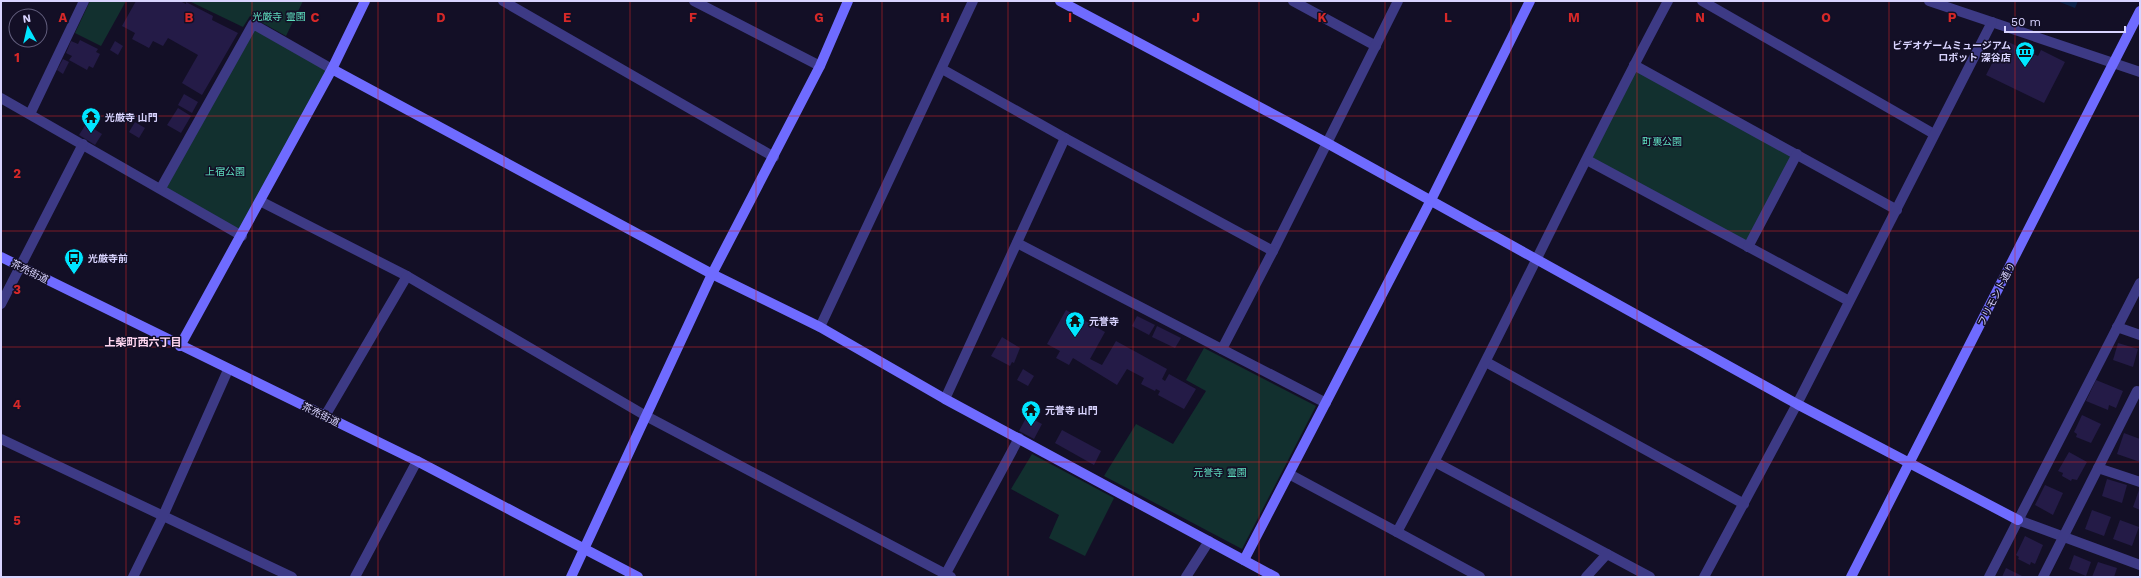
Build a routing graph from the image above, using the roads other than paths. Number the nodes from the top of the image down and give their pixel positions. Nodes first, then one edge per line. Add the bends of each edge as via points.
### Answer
1 (84, 1) edge
2 (366, 1) edge
3 (503, 1) edge
4 (694, 1) edge
5 (848, 1) edge
6 (973, 1) edge
7 (1060, 1) edge
8 (1293, 1) edge
9 (1398, 1) edge
10 (1530, 1) edge
11 (1668, 1) edge
12 (1702, 1) edge
13 (1929, 1) edge
14 (2140, 11) edge
15 (1992, 22) junction
16 (1376, 46) junction
17 (2113, 63) junction
18 (1634, 65) junction
19 (820, 66) junction
20 (332, 69) junction
21 (942, 69) junction
22 (2140, 72) edge
23 (1, 98) edge
24 (30, 114) junction
25 (1934, 134) junction
26 (1065, 138) junction
27 (1327, 143) junction
28 (82, 144) junction
29 (1797, 154) junction
30 (774, 157) junction
31 (1587, 160) junction
32 (161, 188) junction
33 (1431, 200) junction
34 (260, 201) junction
35 (1896, 210) junction
36 (242, 236) junction
37 (1017, 243) junction
38 (1748, 247) junction
39 (1273, 251) junction
40 (1, 257) edge
41 (1537, 260) junction
42 (20, 265) junction
43 (712, 274) junction
44 (407, 276) junction
45 (2140, 283) edge
46 (1849, 301) junction
47 (1, 304) edge
48 (820, 327) junction
49 (2117, 327) junction
50 (2140, 335) edge
51 (180, 346) junction
52 (1222, 349) junction
53 (1486, 362) junction
54 (228, 370) junction
55 (2140, 392) edge
56 (945, 399) junction
57 (1326, 403) junction
58 (1797, 404) junction
59 (325, 416) junction
60 (646, 416) junction
61 (1019, 438) junction
62 (1, 439) edge
63 (417, 461) junction
64 (1435, 462) junction
65 (1910, 463) junction
66 (2098, 468) junction
67 (1289, 474) junction
68 (2140, 482) edge
69 (1744, 504) junction
70 (164, 516) junction
71 (2018, 520) junction
72 (1396, 532) junction
73 (2063, 537) junction
74 (1209, 541) junction
75 (584, 549) junction
76 (1607, 554) junction
77 (1244, 560) junction
78 (2140, 565) edge
79 (947, 576) edge
80 (133, 577) edge
81 (292, 577) edge
82 (355, 577) edge
83 (571, 577) edge
84 (638, 577) edge
85 (1186, 577) edge
86 (1275, 577) edge
87 (1480, 577) edge
88 (1586, 577) edge
89 (1650, 577) edge
90 (1704, 577) edge
91 (1852, 577) edge
92 (1989, 577) edge
93 (2043, 577) edge

1 - 24 street
2 - 20 street
3 - 30 street
4 - 19 street
5 - 19 street
6 - 21 street
7 - 27 street
8 - 16 street
9 - 16 street
10 - 33 street
11 - 18 street
12 - 25 street
13 - 15 street
14 - 17 street, フリモント通り
15 - 17 street
15 - 25 street
16 - 27 street
17 - 22 street
17 - 65 street, フリモント通り
18 - 29 street
18 - 31 street
19 - 30 street
20 - 32 street via 253,24
20 - 34 street
20 - 43 street
21 - 26 street
21 - 48 street
23 - 24 street
24 - 28 street
25 - 35 street
26 - 37 street
26 - 39 street
27 - 33 street
27 - 39 street
28 - 32 street
28 - 42 street
29 - 35 street
29 - 38 street
30 - 43 street
31 - 38 street
31 - 41 street
32 - 36 street
33 - 41 street
33 - 57 street
34 - 36 street
34 - 44 street
35 - 46 street
36 - 51 street
37 - 52 street
37 - 56 street
38 - 46 street
39 - 52 street
40 - 42 street, 茶売街道
41 - 53 street
41 - 58 street
42 - 47 street
42 - 51 street, 茶売街道
43 - 48 street
43 - 60 street
44 - 59 street
44 - 60 street
45 - 49 street
46 - 58 street
48 - 56 street
49 - 50 street
49 - 71 street
51 - 54 street, 茶売街道
52 - 57 street
53 - 64 street
53 - 69 street
54 - 59 street, 茶売街道
54 - 70 street
55 - 66 street via 2137,391
56 - 61 street
57 - 67 street
58 - 65 street
58 - 69 street
59 - 63 street, 茶売街道
60 - 75 street
60 - 79 street
61 - 74 street
61 - 79 street
62 - 70 street
63 - 75 street, 茶売街道
63 - 82 street
64 - 72 street
64 - 76 street
65 - 71 street
65 - 91 street, フリモント通り
66 - 68 street
66 - 73 street
67 - 72 street
67 - 77 street
69 - 90 street
70 - 80 street
70 - 81 street
71 - 73 street
71 - 92 street
72 - 87 street
73 - 78 street
73 - 93 street
74 - 77 street
74 - 85 street
75 - 83 street
75 - 84 street, 茶売街道
76 - 88 street
76 - 89 street
77 - 86 street

